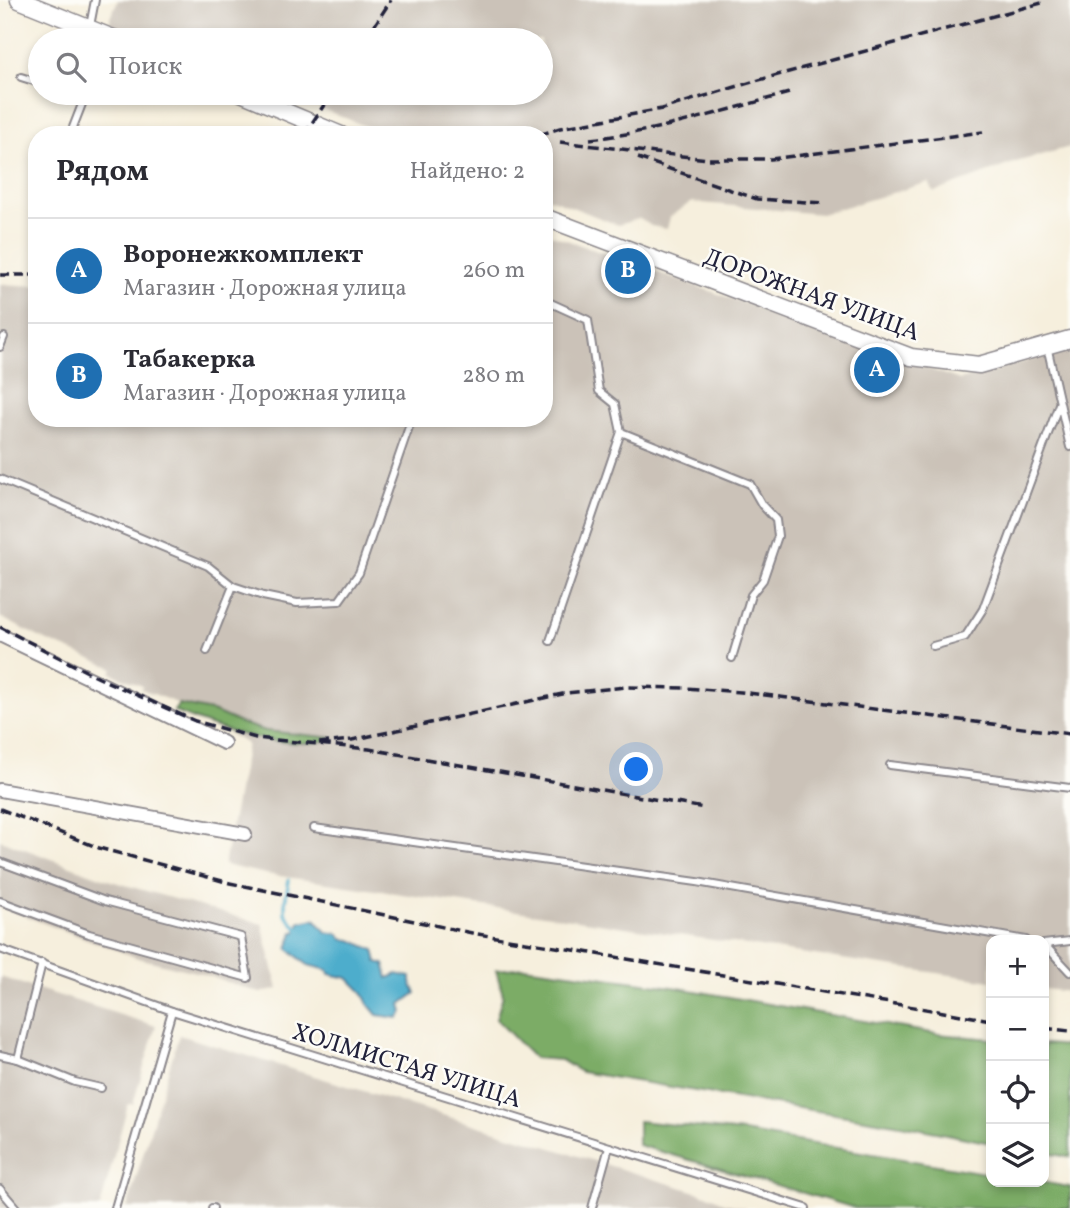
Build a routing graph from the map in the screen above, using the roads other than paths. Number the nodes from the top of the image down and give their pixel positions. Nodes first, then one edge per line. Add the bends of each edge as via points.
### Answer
1 (19, 0) edge
2 (94, 0) edge
3 (90, 28) joint
4 (21, 77) dead end
5 (28, 79) edge
6 (81, 105) edge
7 (270, 105) edge
8 (73, 126) edge
9 (320, 126) edge
10 (553, 220) edge
11 (553, 304) edge
12 (4, 337) dead end
13 (1070, 339) edge
14 (1047, 345) junction
15 (0, 347) edge
16 (1059, 404) junction
17 (409, 427) edge
18 (621, 432) junction
19 (1070, 447) edge
20 (0, 480) edge
21 (233, 586) junction
22 (0, 635) edge
23 (550, 641) dead end
24 (933, 646) dead end
25 (207, 651) dead end
26 (732, 658) dead end
27 (224, 743) dead end
28 (890, 765) dead end
29 (1070, 788) edge
30 (0, 790) edge
31 (314, 828) dead end
32 (245, 834) dead end
33 (0, 862) edge
34 (0, 901) edge
35 (998, 935) edge
36 (1070, 941) edge
37 (1049, 943) edge
38 (0, 949) edge
39 (1049, 949) edge
40 (42, 963) junction
41 (1070, 972) edge
42 (172, 1012) junction
43 (0, 1055) edge
44 (18, 1059) junction
45 (101, 1088) dead end
46 (609, 1147) junction
47 (0, 1189) edge
48 (16, 1208) edge
49 (115, 1208) edge
50 (592, 1208) edge
51 (806, 1208) edge

1 - 3 street
2 - 3 lane
4 - 5 lane
6 - 8 lane
7 - 9 street
10 - 14 street, ДОРОЖНАЯ УЛИЦА via 911,357 979,365
11 - 18 lane via 588,320 599,391 615,404
12 - 15 lane
13 - 14 street, ДОРОЖНАЯ УЛИЦА
14 - 16 lane
16 - 19 lane
16 - 24 lane via 983,609 965,637
17 - 21 lane via 359,573 339,601 297,603
18 - 23 lane
18 - 26 lane via 750,484 776,520 778,536 763,580 751,595
20 - 21 lane via 208,566
21 - 25 lane
22 - 27 street
28 - 29 lane
30 - 32 street
31 - 35 lane via 697,882
33 - 34 lane via 105,901 241,937 248,978 89,934
36 - 37 lane
38 - 40 lane, ХОЛМИСТАЯ УЛИЦА
39 - 41 lane
40 - 42 lane, ХОЛМИСТАЯ УЛИЦА
40 - 44 lane
42 - 46 lane, ХОЛМИСТАЯ УЛИЦА
42 - 49 lane
43 - 44 lane
44 - 45 lane
46 - 50 lane
46 - 51 lane, ХОЛМИСТАЯ УЛИЦА
47 - 48 lane

